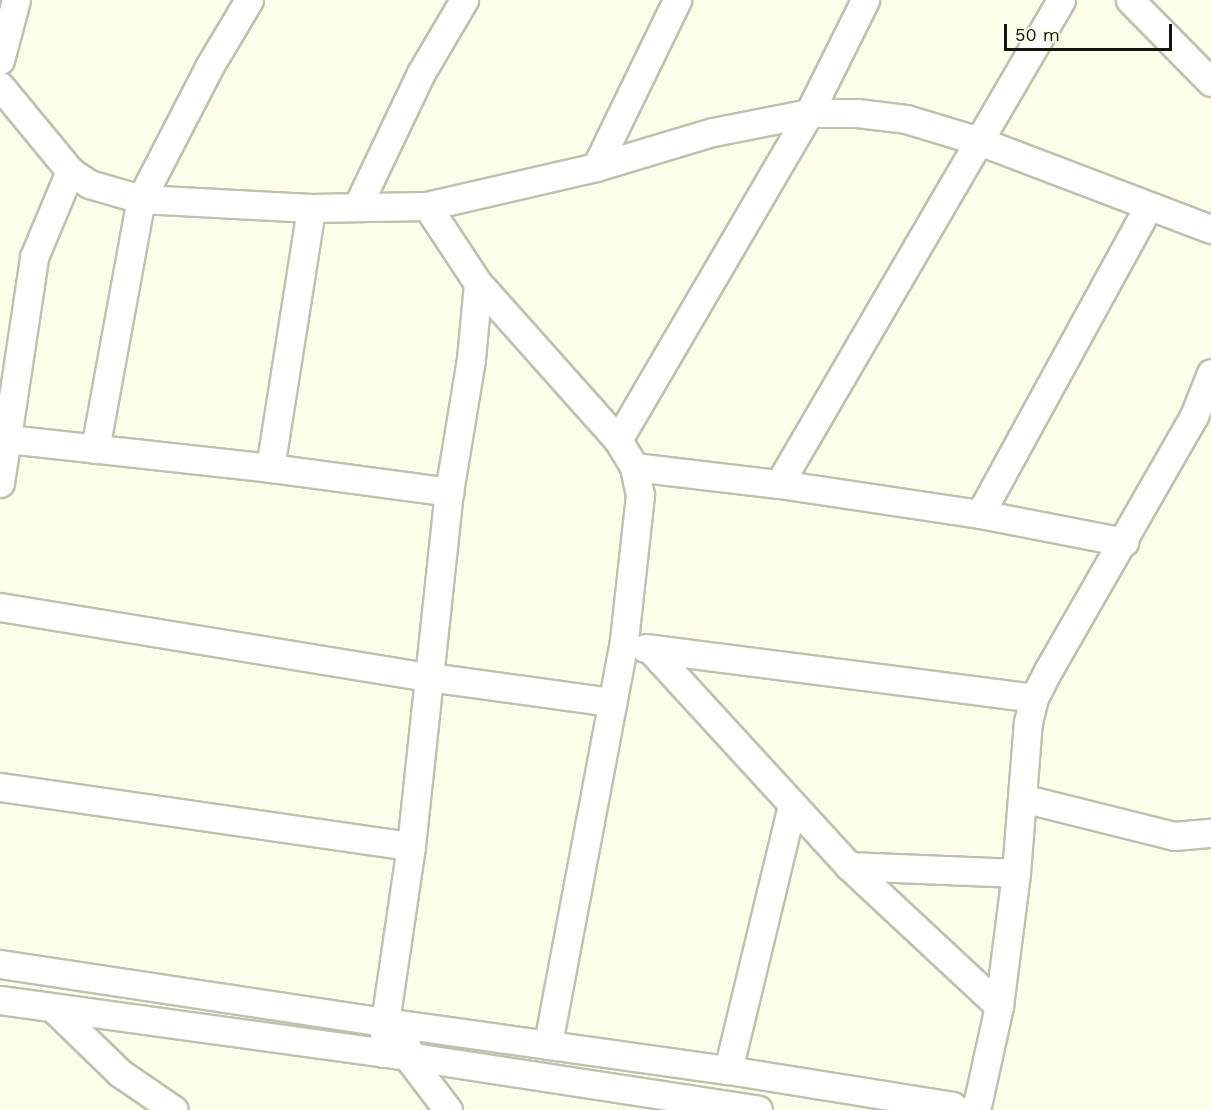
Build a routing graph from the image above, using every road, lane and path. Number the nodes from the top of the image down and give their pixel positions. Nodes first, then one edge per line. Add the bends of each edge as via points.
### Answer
1 (16, 0) edge
2 (249, 0) edge
3 (464, 0) edge
4 (677, 0) edge
5 (865, 0) edge
6 (1060, 0) edge
7 (1130, 0) edge
8 (0, 60) edge
9 (1207, 69) edge
10 (0, 87) edge
11 (808, 113) junction
12 (979, 141) junction
13 (596, 167) junction
14 (70, 171) junction
15 (141, 198) junction
16 (358, 206) junction
17 (427, 206) junction
18 (1148, 207) junction
19 (311, 208) junction
20 (1211, 229) edge
21 (478, 284) junction
22 (1211, 373) edge
23 (8, 439) junction
24 (618, 440) junction
25 (95, 448) junction
26 (634, 467) junction
27 (270, 468) junction
28 (0, 483) edge
29 (779, 484) junction
30 (449, 492) junction
31 (980, 514) junction
32 (1124, 542) junction
33 (0, 607) edge
34 (624, 641) junction
35 (651, 650) junction
36 (429, 678) junction
37 (1034, 698) junction
38 (612, 702) junction
39 (0, 787) edge
40 (1022, 798) junction
41 (792, 805) junction
42 (1211, 833) edge
43 (411, 846) junction
44 (849, 866) junction
45 (1016, 873) junction
46 (0, 964) edge
47 (0, 1000) edge
48 (999, 1006) junction
49 (54, 1009) junction
50 (396, 1024) junction
51 (548, 1045) junction
52 (395, 1054) junction
53 (728, 1070) junction
54 (705, 1106) edge
55 (174, 1110) edge
56 (448, 1110) edge
57 (758, 1110) edge
58 (958, 1110) edge
59 (976, 1110) edge

1 - 8 street
2 - 15 street via 209,67
3 - 16 street via 421,73
4 - 13 street
5 - 11 street
6 - 12 street
7 - 9 street
10 - 14 street
11 - 12 street via 906,119
11 - 13 street via 712,132
11 - 24 street
12 - 18 street
12 - 29 street
13 - 17 street
14 - 15 street via 89,184
14 - 23 street via 34,257
15 - 19 street
15 - 25 street
16 - 17 street
16 - 19 street
17 - 21 street
18 - 20 street
18 - 31 street
19 - 27 street
21 - 24 street
21 - 30 street via 471,359
22 - 32 street via 1194,417
23 - 25 street
23 - 28 street
24 - 26 street
25 - 27 street
26 - 29 street
26 - 34 street via 640,495
27 - 30 street
29 - 31 street
30 - 36 street
31 - 32 street
32 - 37 street
33 - 36 street
34 - 35 street
34 - 38 street
35 - 37 street
35 - 41 street
36 - 38 street
36 - 43 street
37 - 40 street via 1028,722
38 - 51 street
39 - 43 street
40 - 42 street via 1174,836
40 - 45 street
41 - 44 street
41 - 53 street
43 - 50 street
44 - 45 street
44 - 48 street
45 - 48 street
46 - 50 street
47 - 49 street
48 - 59 street
49 - 52 street
49 - 55 street via 120,1072
50 - 51 street
50 - 52 street
51 - 53 street
52 - 54 street
52 - 56 street
53 - 58 street
54 - 57 street

